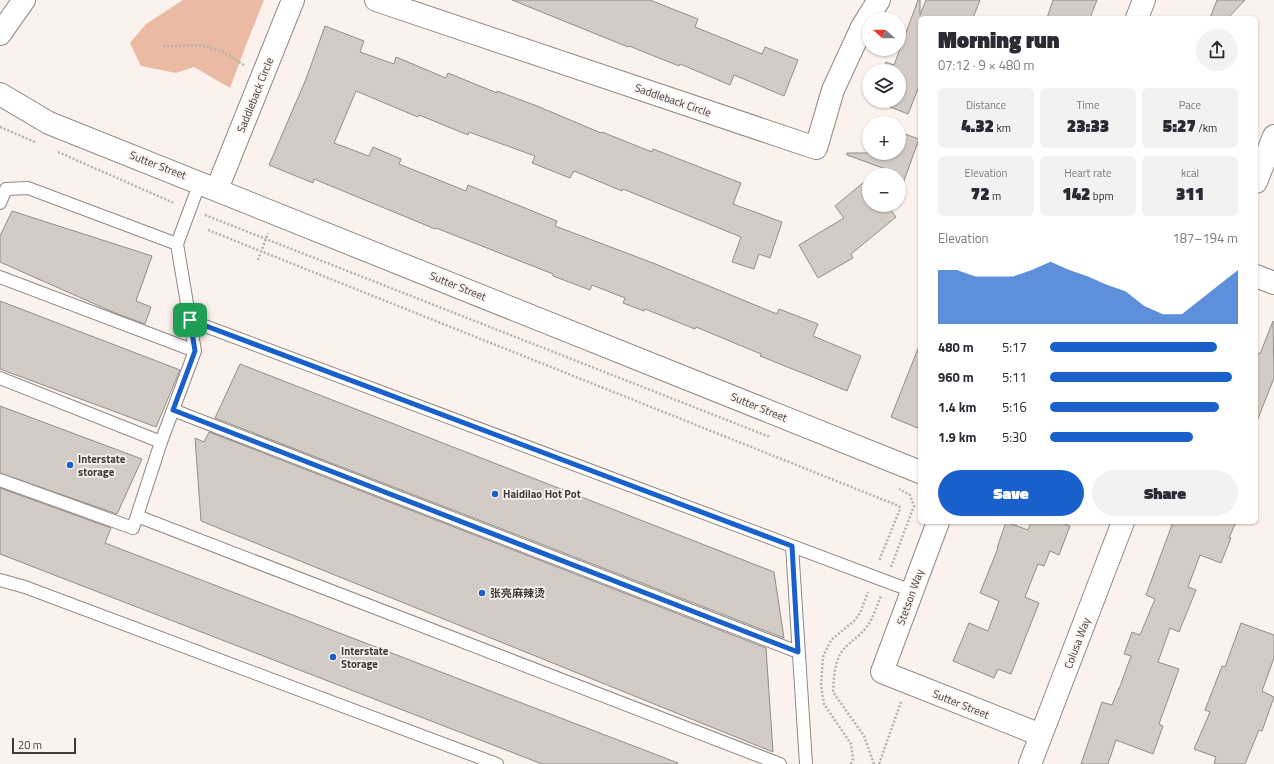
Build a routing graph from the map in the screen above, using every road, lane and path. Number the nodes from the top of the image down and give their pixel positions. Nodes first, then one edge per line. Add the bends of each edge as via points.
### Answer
1 (24, 0) edge
2 (293, 0) edge
3 (376, 0) edge
4 (879, 0) edge
5 (1144, 0) edge
6 (1138, 16) edge
7 (0, 34) edge
8 (163, 46) dead end
9 (244, 65) dead end
10 (0, 94) edge
11 (0, 127) edge
12 (1274, 136) edge
13 (37, 143) dead end
14 (51, 149) dead end
15 (1258, 177) edge
16 (209, 186) junction
17 (0, 203) edge
18 (190, 210) junction
19 (208, 230) dead end
20 (269, 231) dead end
21 (266, 239) junction
22 (177, 244) junction
23 (261, 251) junction
24 (258, 260) dead end
25 (0, 276) edge
26 (1258, 277) edge
27 (1274, 283) edge
28 (190, 320) junction
29 (195, 351) junction
30 (0, 378) edge
31 (173, 410) junction
32 (775, 439) dead end
33 (161, 442) junction
34 (918, 471) edge
35 (0, 480) edge
36 (893, 486) dead end
37 (137, 516) junction
38 (937, 524) edge
39 (1122, 524) edge
40 (792, 546) junction
41 (874, 576) junction
42 (0, 580) edge
43 (886, 581) junction
44 (912, 591) junction
45 (798, 652) junction
46 (882, 672) joint
47 (908, 682) junction
48 (1041, 735) junction
49 (497, 764) edge
50 (780, 764) edge
51 (806, 764) edge
52 (851, 764) edge
53 (874, 764) edge
54 (879, 764) edge
55 (1030, 764) edge

1 - 7 street
2 - 16 street, Saddleback Circle
3 - 4 street, Saddleback Circle via 816,148 833,90 862,27
5 - 6 street
8 - 9 path via 202,45 223,52
10 - 16 street, Sutter Street via 49,123
11 - 13 path
12 - 15 street
14 - 18 path
16 - 18 lane
16 - 34 street, Sutter Street
17 - 22 lane via 6,189 28,188
18 - 21 path
18 - 22 lane
19 - 23 path
20 - 21 path
21 - 23 path
21 - 32 path
22 - 28 lane
23 - 24 path
23 - 41 path via 899,506
25 - 29 lane
26 - 27 street
28 - 29 lane
28 - 40 lane
29 - 31 lane
30 - 33 lane
31 - 33 lane
31 - 45 lane
33 - 37 lane
35 - 37 lane via 132,528
36 - 43 path via 910,495 914,506
37 - 50 lane
38 - 44 street, Stetson Way
39 - 48 street, Colusa Way
40 - 41 lane
40 - 45 lane
41 - 43 lane
41 - 52 path via 860,612 854,621 831,640 823,657 820,686 824,704 851,744
42 - 49 lane via 25,587
43 - 44 lane
43 - 53 path via 865,630 841,653 835,667 833,692 864,736
44 - 46 street, Stetson Way
45 - 51 lane
46 - 47 street, Sutter Street
47 - 48 street, Sutter Street
47 - 54 path
48 - 55 street, Colusa Way

